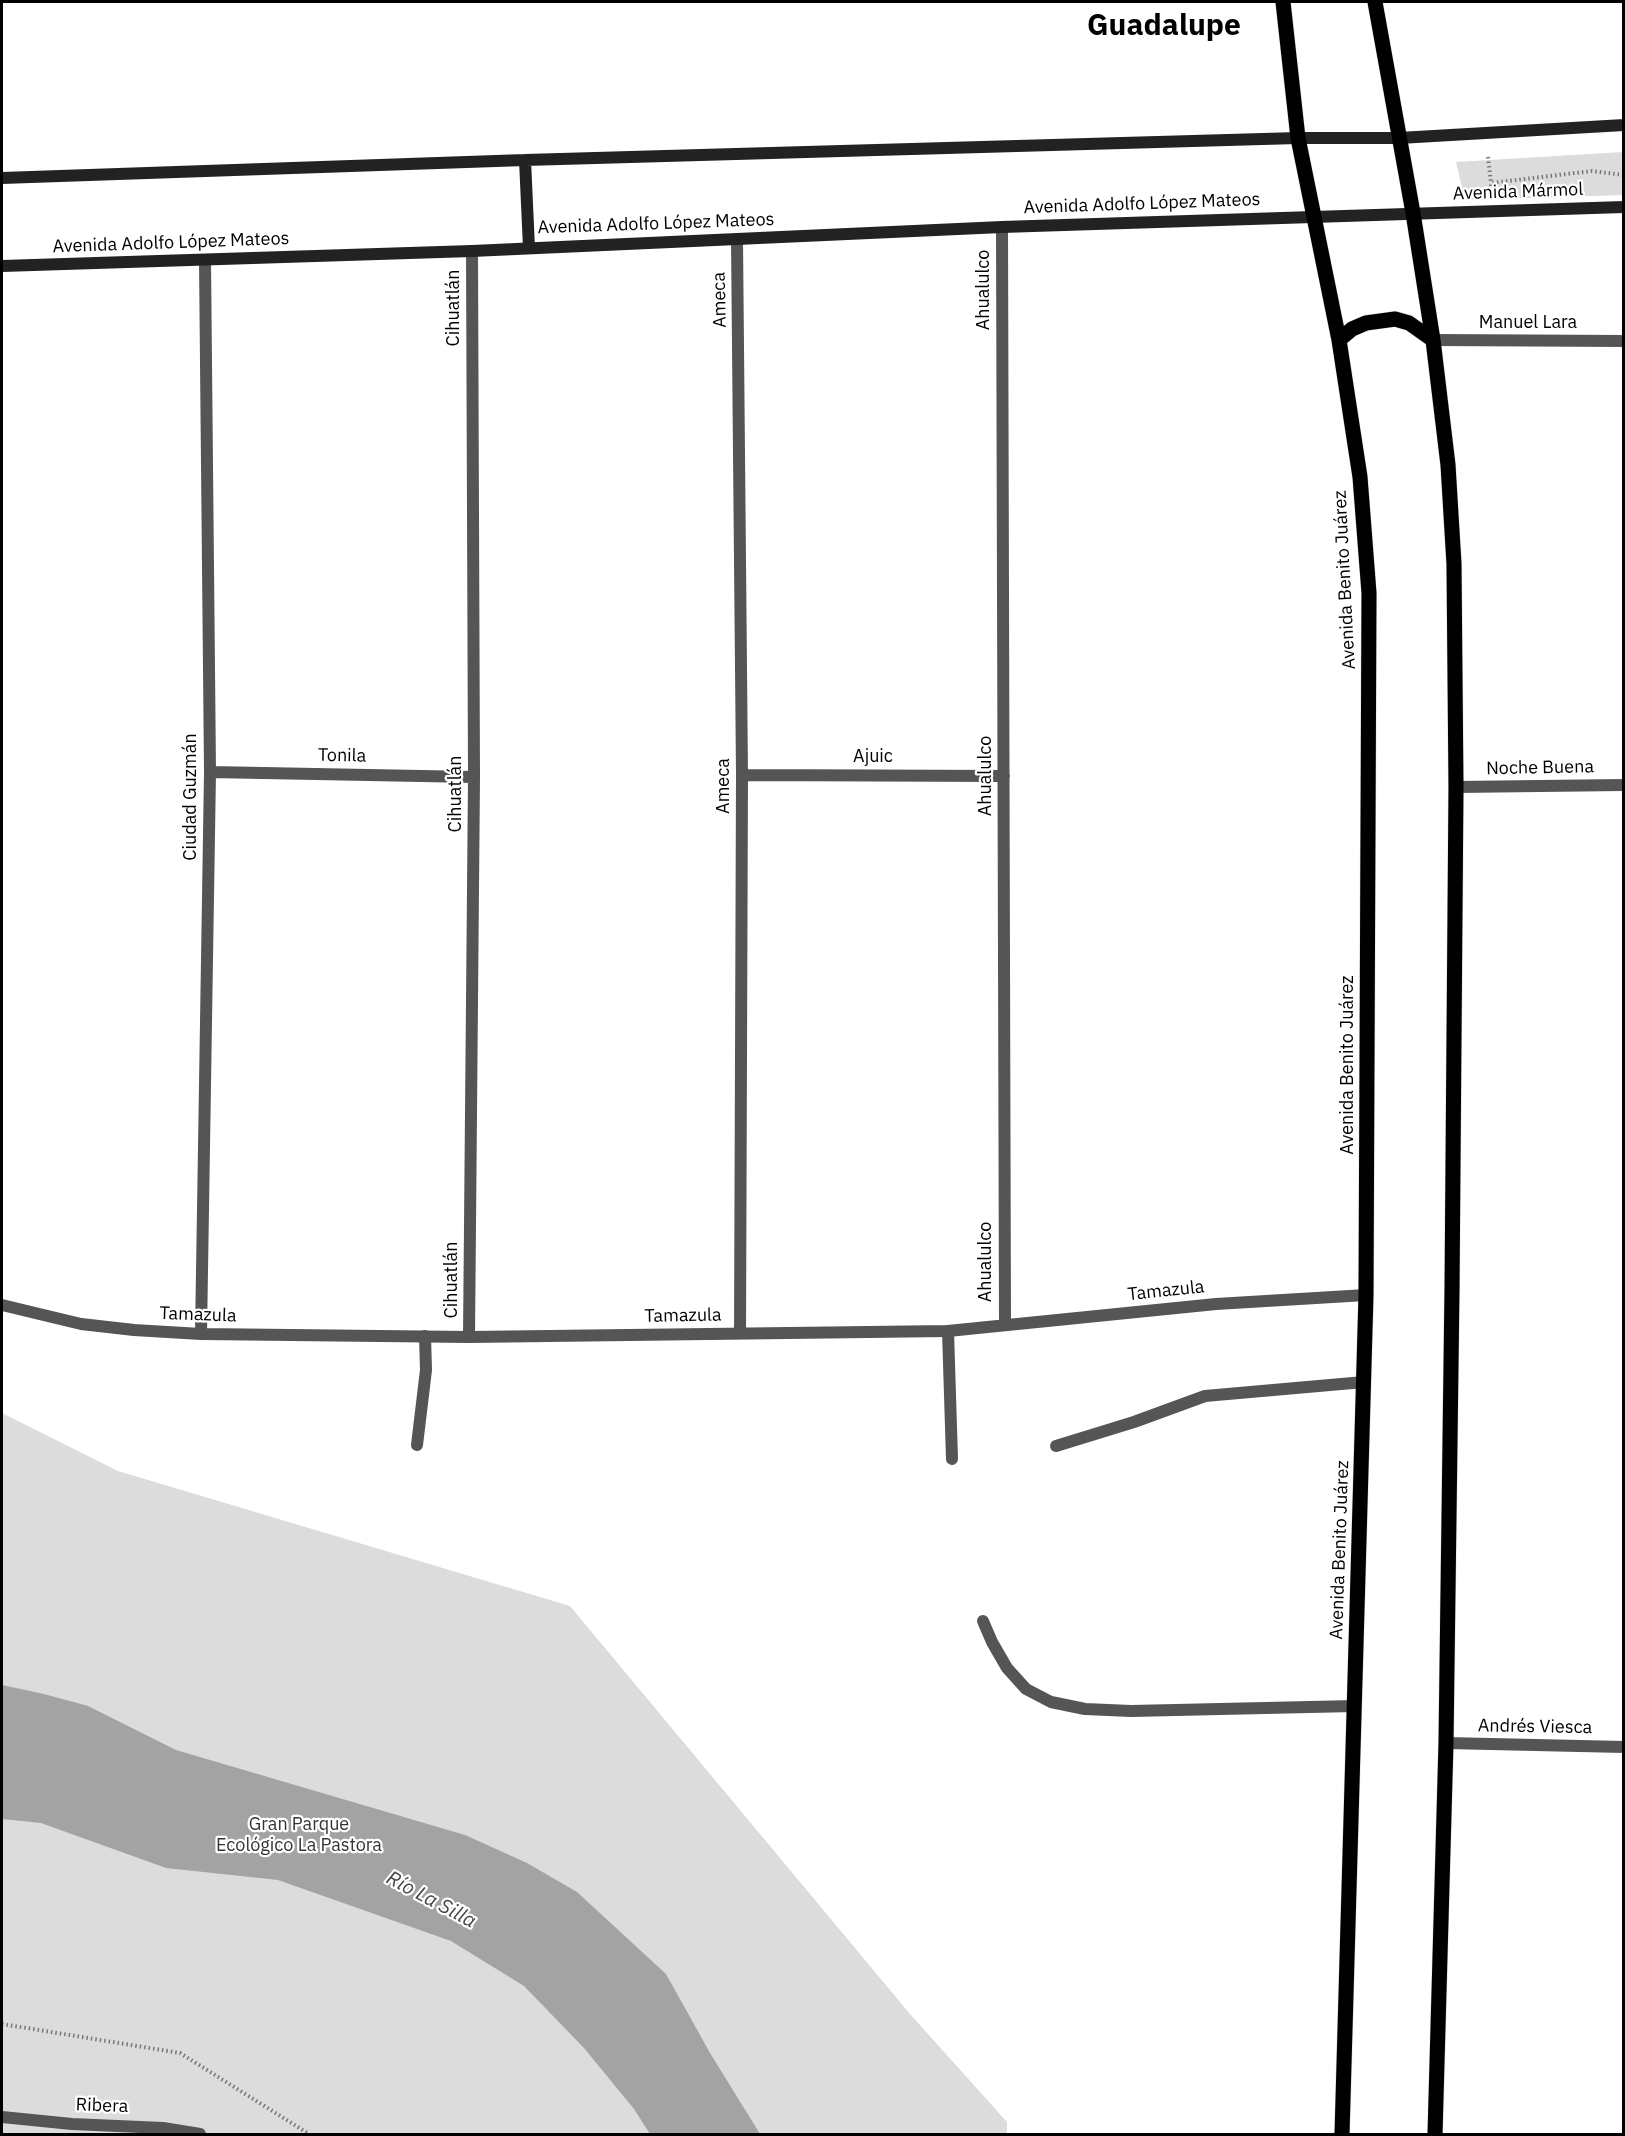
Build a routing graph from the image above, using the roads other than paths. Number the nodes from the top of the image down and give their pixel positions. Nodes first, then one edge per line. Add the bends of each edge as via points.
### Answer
1 (1283, 2) edge
2 (1375, 2) edge
3 (1623, 125) edge
4 (1298, 138) junction
5 (1399, 138) junction
6 (525, 160) junction
7 (2, 178) edge
8 (1623, 207) edge
9 (1413, 213) junction
10 (1312, 216) junction
11 (1002, 227) junction
12 (737, 239) junction
13 (529, 248) junction
14 (472, 251) junction
15 (205, 260) junction
16 (2, 267) edge
17 (1339, 339) junction
18 (1433, 340) junction
19 (1623, 341) edge
20 (210, 772) junction
21 (742, 775) junction
22 (1004, 776) junction
23 (474, 777) junction
24 (1623, 785) edge
25 (1456, 787) junction
26 (1366, 1295) junction
27 (2, 1305) edge
28 (1005, 1325) junction
29 (948, 1331) junction
30 (740, 1333) junction
31 (201, 1334) junction
32 (425, 1336) junction
33 (469, 1336) junction
34 (1364, 1382) junction
35 (417, 1445) dead end
36 (1056, 1446) dead end
37 (952, 1459) dead end
38 (983, 1621) dead end
39 (1355, 1706) junction
40 (1446, 1743) junction
41 (1623, 1747) edge
42 (2, 2117) edge
43 (72, 2129) edge
44 (200, 2134) edge
45 (1342, 2134) edge
46 (1435, 2134) edge

1 - 4 main road, Avenida Benito Juárez
2 - 5 main road
3 - 5 main road
4 - 5 main road
4 - 6 main road
4 - 10 main road, Avenida Benito Juárez
5 - 9 main road
6 - 7 main road
6 - 13 main road
8 - 9 main road, Avenida Mármol
9 - 10 main road, Avenida Mármol
9 - 18 main road
10 - 11 main road, Avenida Adolfo López Mateos
10 - 17 main road, Avenida Benito Juárez
11 - 12 main road, Avenida Adolfo López Mateos
11 - 22 street, Ahualulco
12 - 13 main road, Avenida Adolfo López Mateos
12 - 21 street, Ameca
13 - 14 main road, Avenida Adolfo López Mateos
14 - 15 main road, Avenida Adolfo López Mateos
14 - 23 street, Cihuatlán
15 - 16 main road, Avenida Adolfo López Mateos
15 - 20 street, Ciudad Guzmán
17 - 18 main road via 1366,323 1395,319 1409,323
17 - 26 main road, Avenida Benito Juárez via 1360,477 1369,593
18 - 19 street, Manuel Lara
18 - 25 main road via 1448,465 1454,564
20 - 23 street, Tonila
20 - 31 street, Ciudad Guzmán
21 - 22 street, Ajuic
21 - 30 street, Ameca
22 - 28 street, Ahualulco
23 - 33 street, Cihuatlán
24 - 25 street, Noche Buena
25 - 40 main road
26 - 28 street, Tamazula via 1216,1304
26 - 34 main road, Avenida Benito Juárez
27 - 31 street, Tamazula via 103,1328
28 - 29 street, Tamazula
29 - 30 street, Tamazula
29 - 37 street
30 - 33 street, Tamazula
31 - 32 street, Tamazula
32 - 33 street, Tamazula
32 - 35 street via 426,1370
34 - 36 street via 1205,1396
34 - 39 main road, Avenida Benito Juárez
38 - 39 street via 1006,1668 1026,1689 1051,1702 1085,1709 1131,1711
39 - 45 main road, Avenida Benito Juárez
40 - 41 street, Andrés Viesca
40 - 46 main road
42 - 43 street, Ribera
43 - 44 street, Ribera via 163,2128

